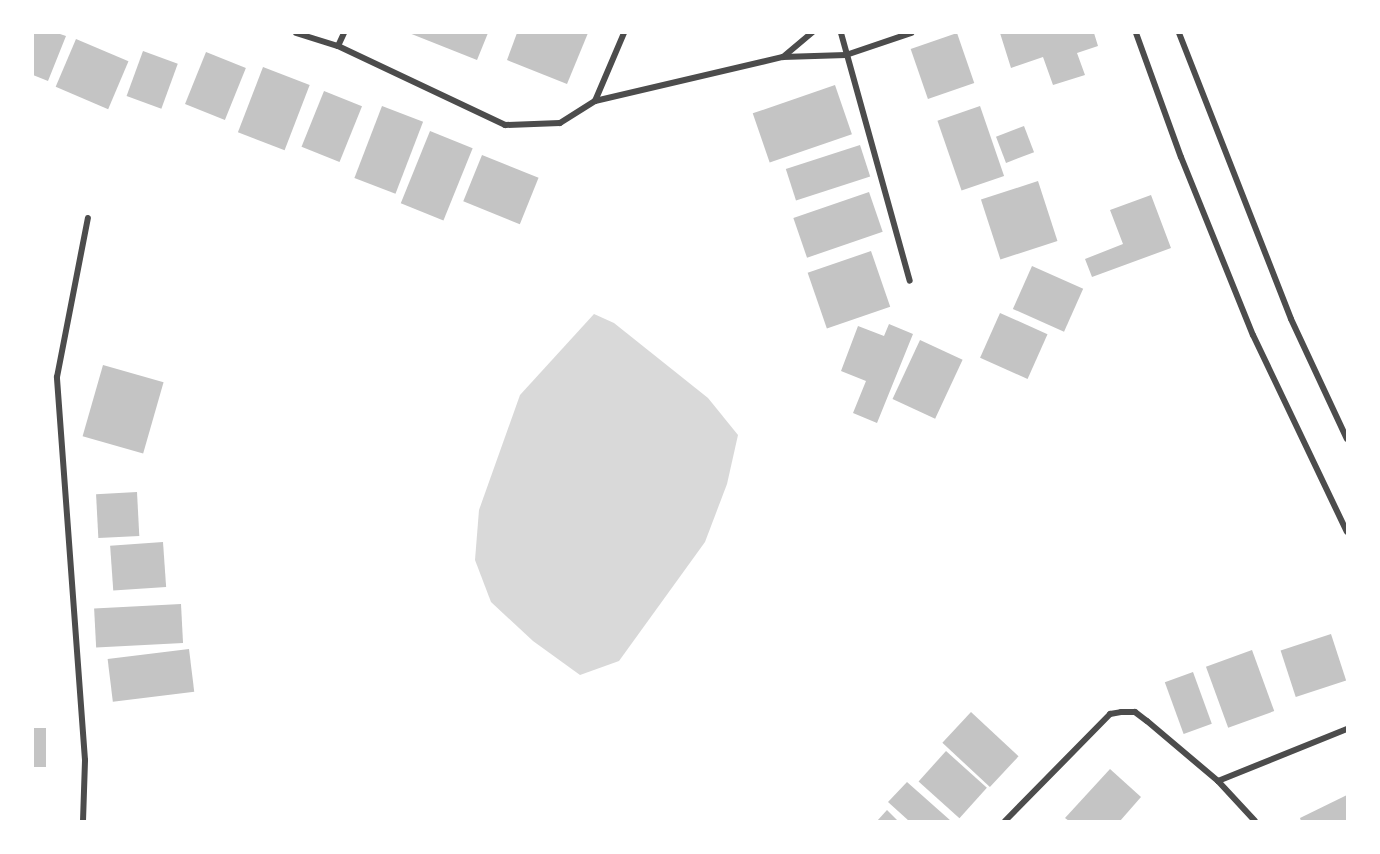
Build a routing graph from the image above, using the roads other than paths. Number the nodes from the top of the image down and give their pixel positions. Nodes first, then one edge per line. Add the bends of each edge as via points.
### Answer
1 (296, 33) edge
2 (344, 33) edge
3 (624, 33) edge
4 (812, 33) edge
5 (840, 33) edge
6 (911, 33) edge
7 (1136, 33) edge
8 (1179, 33) edge
9 (338, 46) junction
10 (846, 55) junction
11 (783, 57) junction
12 (595, 101) junction
13 (88, 218) dead end
14 (910, 281) dead end
15 (1347, 439) edge
16 (1347, 532) edge
17 (1347, 729) edge
18 (1218, 781) junction
19 (82, 821) edge
20 (1005, 821) edge
21 (1255, 821) edge

1 - 9 street
2 - 9 street
3 - 12 street
4 - 11 street
5 - 10 street
6 - 10 street
7 - 16 street via 1253,335
8 - 15 street via 1291,319
9 - 12 street via 505,125 560,123
10 - 11 street
10 - 14 street
11 - 12 street
13 - 19 street via 57,377 85,760
17 - 18 street
18 - 20 street via 1135,712 1110,714
18 - 21 street

